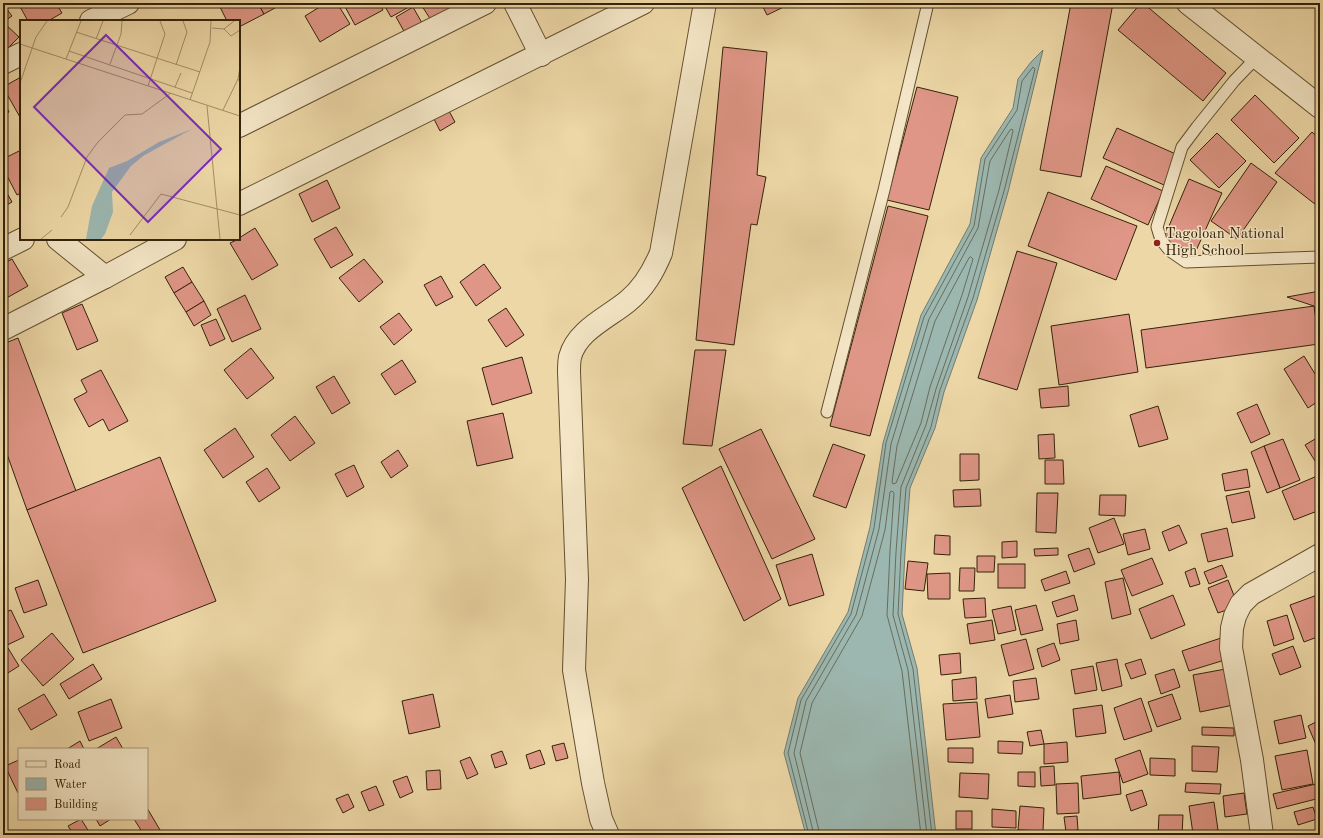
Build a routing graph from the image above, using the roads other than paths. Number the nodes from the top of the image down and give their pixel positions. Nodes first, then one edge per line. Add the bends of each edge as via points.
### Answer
1 (485, 3) edge
2 (515, 3) edge
3 (643, 3) edge
4 (705, 3) edge
5 (928, 3) edge
6 (1188, 3) edge
7 (127, 8) edge
8 (94, 20) edge
9 (20, 54) edge
10 (541, 55) junction
11 (1257, 57) junction
12 (3, 63) edge
13 (1320, 107) edge
14 (240, 126) edge
15 (240, 202) edge
16 (21, 240) edge
17 (59, 240) edge
18 (173, 240) edge
19 (3, 249) edge
20 (1320, 257) edge
21 (105, 277) junction
22 (3, 328) edge
23 (827, 412) dead end
24 (1320, 555) edge
25 (608, 835) edge
26 (1262, 835) edge

1 - 14 street
2 - 10 street
3 - 10 street
4 - 25 street via 661,253 654,271 642,286 628,300 592,326 578,341 570,356 577,579 574,670 593,783 601,819
5 - 23 lane via 884,190
6 - 11 street
7 - 8 street
9 - 12 street
10 - 15 street
11 - 13 street
11 - 20 lane via 1234,81 1182,147 1157,227 1161,240 1170,251 1186,262
16 - 19 street
17 - 21 street
18 - 21 street
21 - 22 street
24 - 26 street via 1251,594 1241,604 1232,628 1231,648 1252,760

